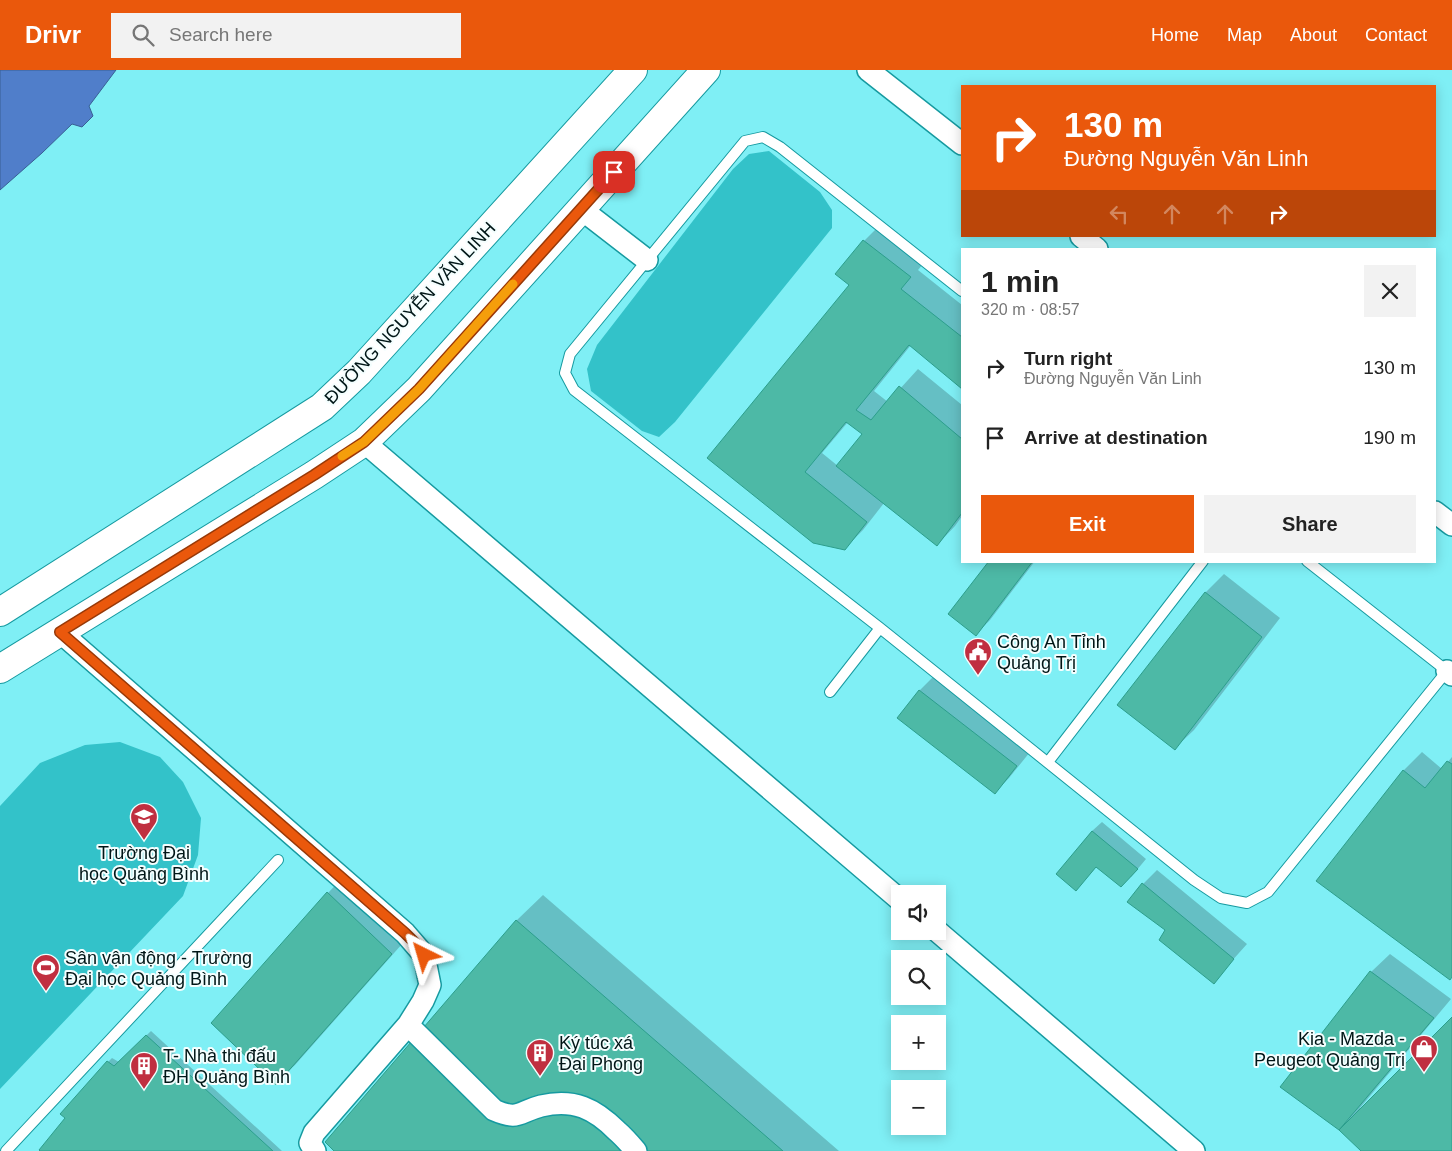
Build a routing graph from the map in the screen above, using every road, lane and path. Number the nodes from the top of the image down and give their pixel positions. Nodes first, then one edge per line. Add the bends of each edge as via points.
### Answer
1 (633, 70) edge
2 (706, 70) edge
3 (868, 70) edge
4 (961, 143) edge
5 (581, 209) junction
6 (1082, 237) edge
7 (1096, 248) edge
8 (647, 260) junction
9 (961, 290) edge
10 (364, 442) junction
11 (1436, 513) edge
12 (1452, 525) edge
13 (1201, 563) edge
14 (1310, 563) edge
15 (0, 612) edge
16 (880, 628) junction
17 (60, 632) junction
18 (0, 669) edge
19 (1449, 673) edge
20 (830, 692) dead end
21 (1048, 762) junction
22 (278, 860) dead end
23 (891, 892) edge
24 (946, 939) edge
25 (408, 1025) junction
26 (6, 1151) edge
27 (315, 1151) edge
28 (636, 1151) edge
29 (1194, 1151) edge

1 - 15 street, ĐƯỜNG NGUYỄN VĂN LINH via 359,372 322,407
2 - 5 street
3 - 4 street
5 - 8 street
5 - 10 street via 419,389
6 - 7 street
8 - 9 lane via 745,141 764,137
8 - 16 lane via 570,354 565,373 574,390
10 - 17 street
10 - 23 street
11 - 12 street
13 - 21 lane
14 - 19 lane
16 - 20 lane
16 - 21 lane
17 - 18 street
17 - 25 street via 416,944 424,955 430,985
19 - 21 lane via 1268,892 1247,903 1221,898 1194,880
22 - 26 lane
24 - 29 street
25 - 27 street via 314,1133 310,1143
25 - 28 street via 494,1110 513,1116 541,1106 582,1105 607,1121

